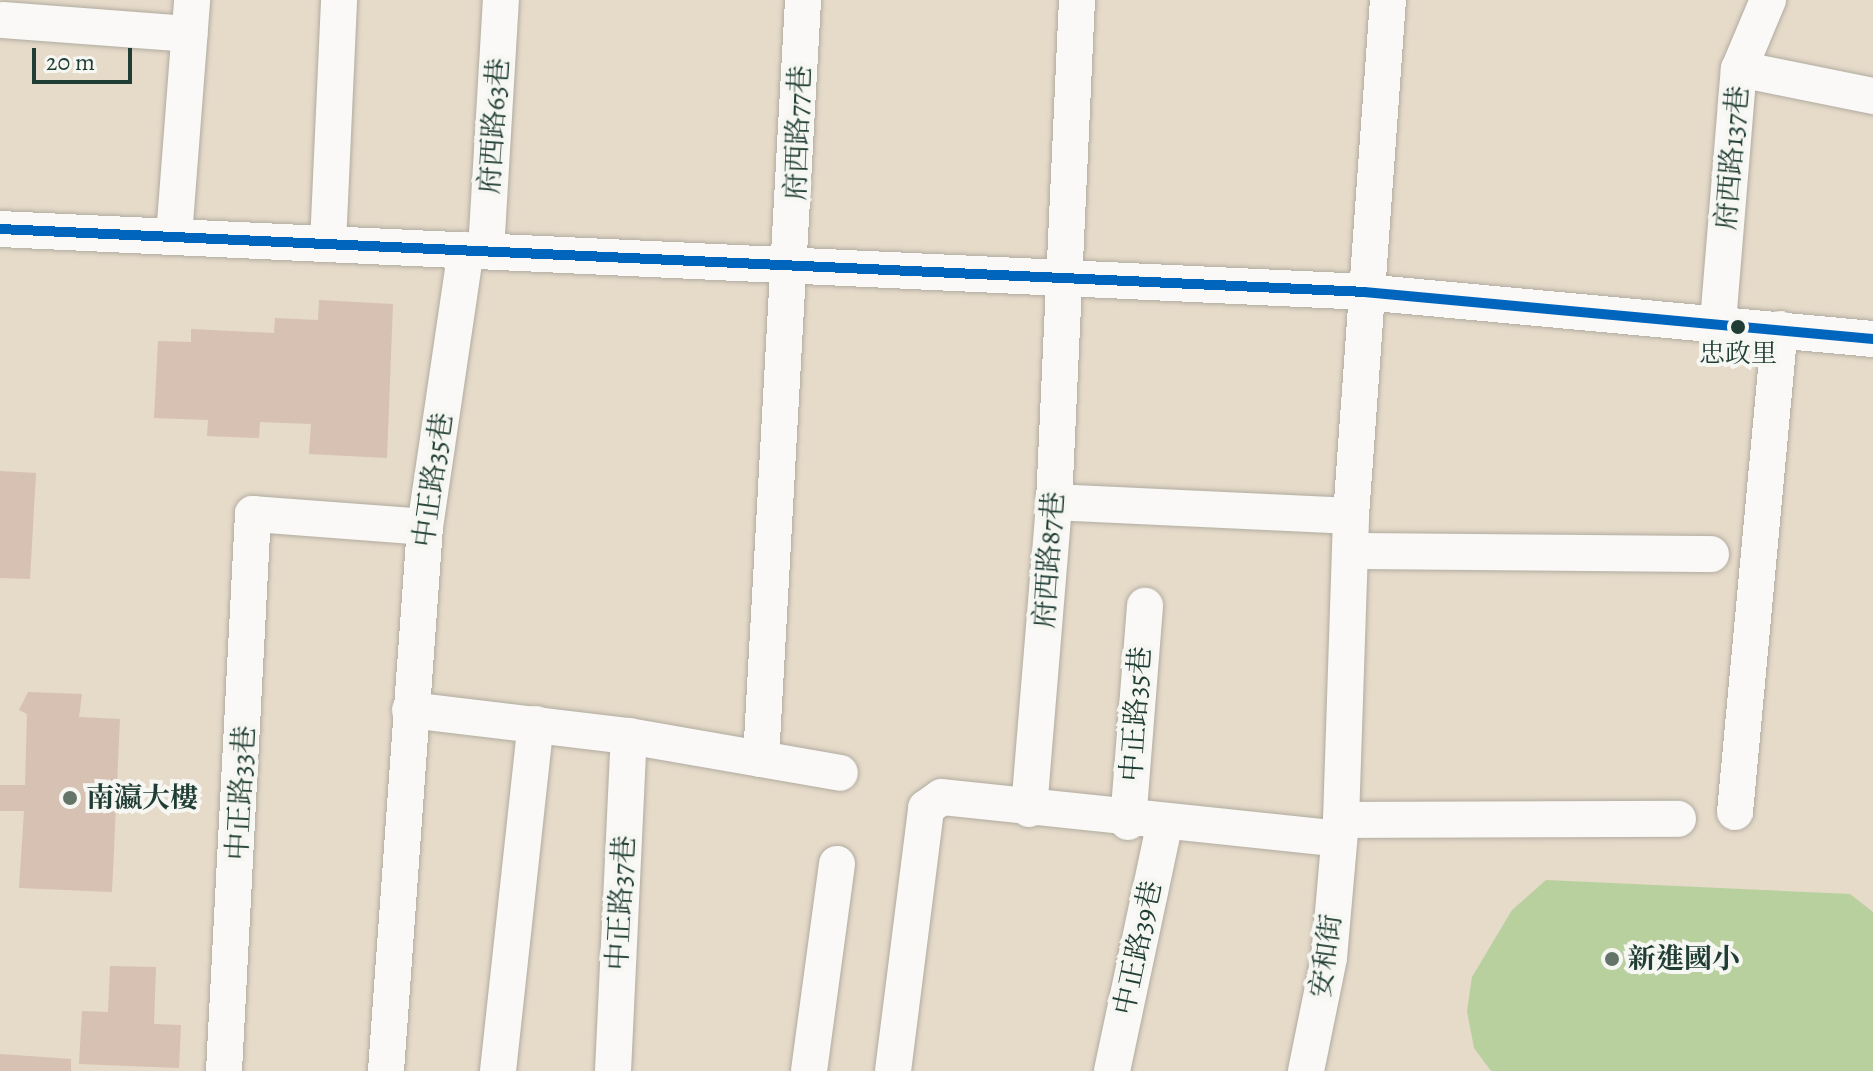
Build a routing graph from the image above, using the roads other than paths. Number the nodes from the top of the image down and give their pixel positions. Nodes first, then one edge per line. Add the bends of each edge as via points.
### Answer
1 (339, 0) edge
2 (501, 0) edge
3 (803, 0) edge
4 (1077, 0) edge
5 (1388, 0) edge
6 (1768, 0) edge
7 (191, 17) edge
8 (3, 20) dead end
9 (1739, 69) junction
10 (1873, 96) edge
11 (0, 229) edge
12 (174, 236) junction
13 (328, 244) junction
14 (476, 251) junction
15 (792, 267) junction
16 (1065, 277) junction
17 (1364, 292) junction
18 (1718, 322) junction
19 (1780, 329) junction
20 (1873, 339) edge
21 (1054, 502) junction
22 (425, 527) junction
23 (1350, 534) junction
24 (1711, 554) dead end
25 (1145, 606) dead end
26 (410, 710) junction
27 (536, 724) junction
28 (629, 736) junction
29 (761, 759) junction
30 (840, 773) dead end
31 (1029, 809) junction
32 (1735, 812) dead end
33 (1678, 819) dead end
34 (1128, 822) junction
35 (1164, 826) junction
36 (1340, 829) junction
37 (837, 864) dead end
38 (224, 1071) edge
39 (386, 1071) edge
40 (498, 1071) edge
41 (613, 1071) edge
42 (809, 1071) edge
43 (893, 1071) edge
44 (1112, 1071) edge
45 (1306, 1071) edge

1 - 13 street
2 - 14 street, 府西路63巷
3 - 15 street, 府西路77巷
4 - 16 street, 府西路87巷
5 - 17 street, 安和街
6 - 9 street, 府西路137巷
7 - 8 street
7 - 12 street
9 - 10 street
9 - 18 street, 府西路137巷
11 - 12 street
12 - 13 street
13 - 14 street
14 - 15 street
14 - 22 street, 中正路35巷
15 - 16 street
15 - 29 street, 府西路77巷
16 - 17 street
16 - 21 street, 府西路87巷
17 - 18 street
17 - 23 street, 安和街
18 - 19 street
19 - 20 street
19 - 32 street
21 - 23 street
21 - 31 street, 府西路87巷
22 - 26 street, 中正路35巷
22 - 38 street, 中正路33巷 via 253,514
23 - 24 street
23 - 36 street, 安和街
25 - 34 street, 中正路35巷
26 - 27 street
26 - 39 street, 中正路35巷
27 - 28 street
27 - 40 street
28 - 29 street
28 - 41 street, 中正路37巷
29 - 30 street
31 - 34 street
31 - 43 street via 942,797 926,808
33 - 36 street
34 - 35 street
35 - 36 street
35 - 44 street, 中正路39巷
36 - 45 street, 安和街 via 1329,958
37 - 42 street

